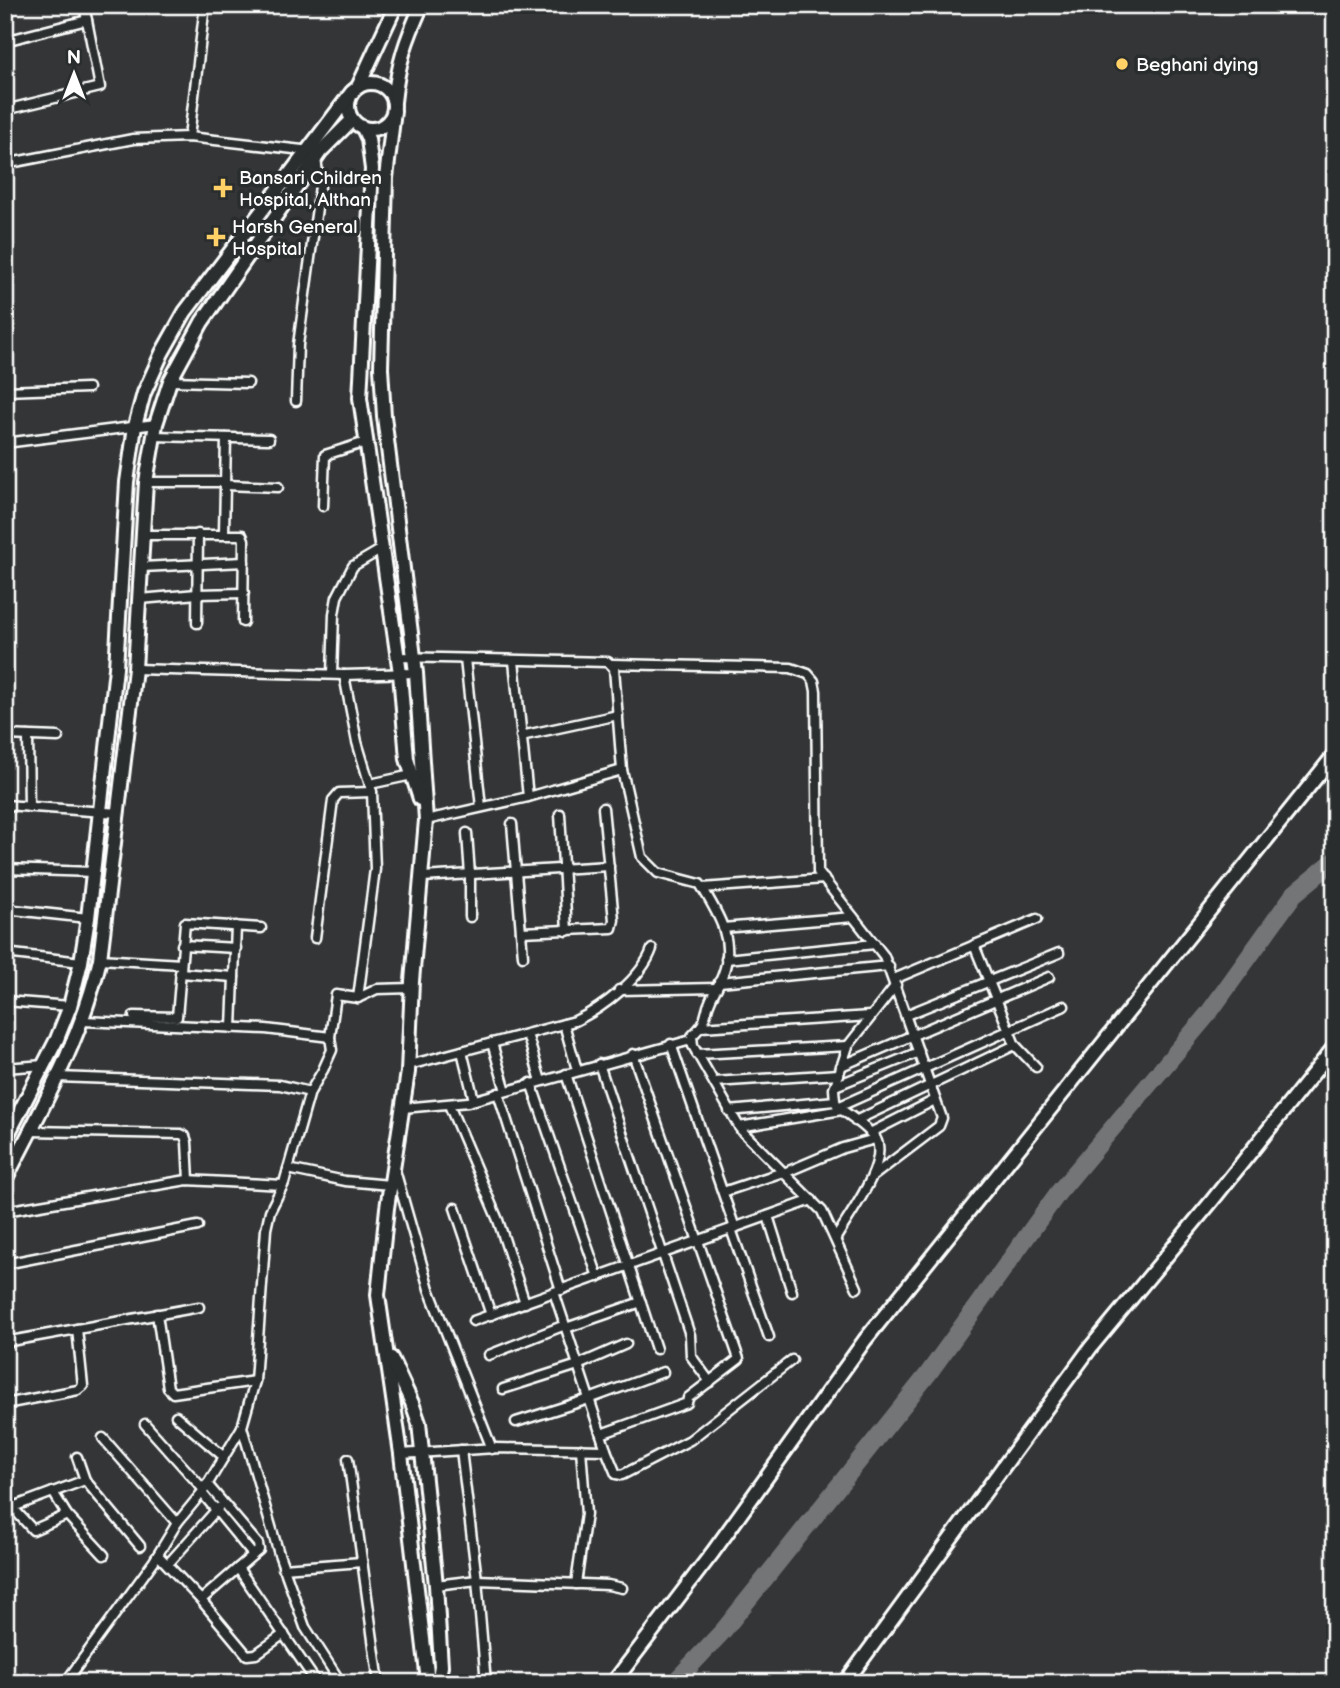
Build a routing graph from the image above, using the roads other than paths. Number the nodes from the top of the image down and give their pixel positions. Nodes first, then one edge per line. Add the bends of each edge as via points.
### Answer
1 (84, 5) edge
2 (205, 5) edge
3 (396, 5) edge
4 (422, 5) edge
5 (87, 20) junction
6 (5, 41) edge
7 (355, 90) junction
8 (394, 107) junction
9 (5, 110) edge
10 (352, 120) junction
11 (363, 128) junction
12 (189, 137) junction
13 (314, 154) junction
14 (5, 164) edge
15 (170, 381) junction
16 (248, 383) dead end
17 (88, 388) dead end
18 (5, 391) edge
19 (296, 401) dead end
20 (135, 426) junction
21 (154, 430) junction
22 (226, 438) junction
23 (269, 439) dead end
24 (366, 442) junction
25 (5, 443) edge
26 (146, 482) junction
27 (225, 484) junction
28 (278, 486) dead end
29 (323, 506) dead end
30 (224, 533) junction
31 (198, 534) junction
32 (143, 535) junction
33 (382, 549) junction
34 (244, 562) junction
35 (197, 563) junction
36 (142, 568) junction
37 (244, 593) junction
38 (197, 594) junction
39 (139, 599) junction
40 (243, 622) dead end
41 (197, 623) dead end
42 (397, 657) junction
43 (414, 657) junction
44 (465, 659) junction
45 (514, 661) junction
46 (612, 664) junction
47 (135, 668) junction
48 (400, 673) junction
49 (416, 673) junction
50 (332, 674) junction
51 (344, 675) junction
52 (618, 715) junction
53 (5, 735) edge
54 (28, 736) junction
55 (521, 736) junction
56 (58, 737) dead end
57 (1335, 754) edge
58 (622, 770) junction
59 (412, 775) junction
60 (371, 788) junction
61 (528, 797) junction
62 (5, 805) edge
63 (29, 807) junction
64 (481, 807) junction
65 (603, 807) dead end
66 (100, 812) junction
67 (118, 813) junction
68 (561, 814) dead end
69 (426, 820) junction
70 (512, 824) dead end
71 (467, 833) dead end
72 (609, 866) junction
73 (5, 869) edge
74 (564, 869) junction
75 (517, 872) junction
76 (93, 873) junction
77 (470, 875) junction
78 (422, 877) junction
79 (824, 879) junction
80 (703, 888) junction
81 (5, 909) edge
82 (470, 917) dead end
83 (853, 917) junction
84 (88, 918) junction
85 (1037, 919) dead end
86 (236, 926) junction
87 (261, 928) dead end
88 (723, 928) junction
89 (567, 931) junction
90 (521, 932) junction
91 (315, 938) dead end
92 (875, 944) junction
93 (182, 945) junction
94 (974, 945) junction
95 (236, 948) junction
96 (652, 949) dead end
97 (5, 953) edge
98 (1059, 953) dead end
99 (523, 956) dead end
100 (100, 959) junction
101 (726, 959) junction
102 (81, 961) junction
103 (889, 966) junction
104 (180, 969) junction
105 (234, 977) junction
106 (1049, 977) dead end
107 (989, 980) junction
108 (895, 982) junction
109 (718, 985) junction
110 (412, 988) junction
111 (620, 990) junction
112 (358, 998) junction
113 (996, 999) junction
114 (5, 1001) edge
115 (70, 1006) junction
116 (1064, 1006) dead end
117 (906, 1015) junction
118 (134, 1016) dead end
119 (870, 1016) junction
120 (83, 1021) junction
121 (564, 1024) junction
122 (701, 1027) junction
123 (232, 1028) junction
124 (1009, 1030) junction
125 (527, 1034) junction
126 (912, 1034) junction
127 (330, 1037) junction
128 (691, 1040) junction
129 (492, 1043) junction
130 (671, 1044) junction
131 (1015, 1045) junction
132 (848, 1046) junction
133 (1335, 1046) edge
134 (462, 1051) junction
135 (919, 1052) junction
136 (697, 1054) junction
137 (633, 1055) junction
138 (599, 1064) junction
139 (45, 1065) junction
140 (409, 1065) junction
141 (924, 1067) junction
142 (1036, 1067) dead end
143 (5, 1068) edge
144 (578, 1070) junction
145 (840, 1070) junction
146 (566, 1074) junction
147 (57, 1077) junction
148 (541, 1081) junction
149 (714, 1082) junction
150 (531, 1083) junction
151 (930, 1085) junction
152 (835, 1086) junction
153 (310, 1092) junction
154 (502, 1092) junction
155 (474, 1100) junction
156 (935, 1100) junction
157 (449, 1105) junction
158 (839, 1106) junction
159 (403, 1108) junction
160 (729, 1111) junction
161 (19, 1114) junction
162 (5, 1115) edge
163 (855, 1121) junction
164 (739, 1127) junction
165 (30, 1131) junction
166 (873, 1136) junction
167 (5, 1140) edge
168 (394, 1164) junction
169 (288, 1169) junction
170 (784, 1172) junction
171 (873, 1176) junction
172 (5, 1180) edge
173 (189, 1180) junction
174 (283, 1185) junction
175 (390, 1185) junction
176 (723, 1192) junction
177 (812, 1200) junction
178 (455, 1208) dead end
179 (5, 1210) edge
180 (768, 1216) junction
181 (198, 1226) dead end
182 (733, 1228) junction
183 (836, 1238) junction
184 (699, 1241) junction
185 (663, 1253) junction
186 (5, 1264) edge
187 (630, 1265) junction
188 (598, 1277) junction
189 (858, 1288) dead end
190 (557, 1291) junction
191 (792, 1292) dead end
192 (642, 1302) junction
193 (525, 1303) junction
194 (199, 1307) dead end
195 (157, 1314) junction
196 (491, 1315) junction
197 (473, 1321) dead end
198 (566, 1327) junction
199 (78, 1329) junction
200 (769, 1337) dead end
201 (5, 1342) edge
202 (626, 1345) dead end
203 (386, 1348) junction
204 (656, 1349) dead end
205 (489, 1355) dead end
206 (792, 1360) dead end
207 (578, 1364) junction
208 (663, 1372) dead end
209 (255, 1381) junction
210 (710, 1382) junction
211 (503, 1389) dead end
212 (589, 1399) junction
213 (5, 1404) edge
214 (176, 1416) dead end
215 (516, 1422) dead end
216 (145, 1423) dead end
217 (242, 1427) junction
218 (601, 1434) junction
219 (103, 1438) dead end
220 (492, 1448) junction
221 (461, 1450) junction
222 (581, 1450) junction
223 (606, 1450) junction
224 (422, 1452) junction
225 (401, 1454) junction
226 (77, 1457) dead end
227 (224, 1457) junction
228 (348, 1459) dead end
229 (85, 1479) junction
230 (204, 1489) junction
231 (53, 1492) junction
232 (223, 1503) junction
233 (9, 1509) edge
234 (216, 1510) junction
235 (67, 1515) junction
236 (177, 1523) junction
237 (139, 1546) dead end
238 (104, 1555) dead end
239 (158, 1555) junction
240 (253, 1555) junction
241 (362, 1562) junction
242 (168, 1564) junction
243 (238, 1568) junction
244 (283, 1568) junction
245 (477, 1580) junction
246 (576, 1584) junction
247 (436, 1585) junction
248 (622, 1588) dead end
249 (201, 1600) junction
250 (284, 1634) junction
251 (432, 1682) edge
252 (65, 1683) edge
253 (317, 1683) edge
254 (341, 1683) edge
255 (379, 1683) edge
256 (410, 1683) edge
257 (486, 1683) edge
258 (613, 1683) edge
259 (845, 1683) edge

1 - 5 street
2 - 12 street
3 - 7 street
4 - 8 street via 403,47
5 - 6 street
5 - 9 street via 100,87
7 - 8 street via 372,83 380,85
7 - 10 street via 347,106
7 - 13 street
8 - 11 street via 386,124
8 - 43 street via 386,178 381,368
10 - 11 street
10 - 13 street
11 - 24 street via 372,170 360,397
12 - 13 street
12 - 14 street via 133,139
13 - 15 street via 202,322
13 - 19 street via 320,186 298,345
13 - 20 street via 185,312 150,379
15 - 16 street
15 - 21 street
17 - 18 street
20 - 21 street
20 - 25 street
20 - 66 street
21 - 22 street
21 - 26 street
22 - 23 street
22 - 27 street
24 - 29 street via 325,455
24 - 33 street
26 - 27 street
26 - 32 street
27 - 28 street
27 - 30 street
30 - 31 street
30 - 34 street via 244,537
31 - 32 street
31 - 35 street
32 - 36 street
33 - 42 street
33 - 50 street via 354,566 337,597
34 - 35 street
34 - 37 street
35 - 36 street
35 - 38 street
36 - 39 street
37 - 38 street
37 - 40 street
38 - 39 street
38 - 41 street
39 - 47 street
42 - 43 street
42 - 48 street
43 - 44 street
43 - 49 street
44 - 45 street
44 - 64 street
45 - 46 street
45 - 55 street
46 - 52 street
46 - 79 street via 791,668 808,674 816,691 818,872
47 - 50 street
47 - 67 street
48 - 49 street
48 - 51 street
48 - 59 street
49 - 69 street
50 - 51 street
51 - 60 street
52 - 55 street
52 - 58 street
53 - 54 street
54 - 56 street
54 - 63 street
55 - 61 street
57 - 258 street via 865,1340
58 - 61 street
58 - 80 street via 645,863 658,873 688,879
59 - 60 street
59 - 69 street
60 - 91 street via 339,793 333,800
60 - 112 street via 375,869
61 - 64 street
62 - 63 street
63 - 66 street
64 - 69 street
65 - 72 street
66 - 67 street
66 - 76 street
67 - 100 street
68 - 74 street
69 - 78 street
70 - 75 street
71 - 77 street
72 - 74 street
72 - 89 street via 612,928
73 - 76 street
74 - 75 street
74 - 89 street
75 - 77 street
75 - 90 street
76 - 84 street
77 - 78 street
77 - 82 street
78 - 110 street
79 - 80 street
79 - 83 street
80 - 88 street via 720,914
81 - 84 street
83 - 88 street
83 - 92 street
84 - 102 street
85 - 94 street
86 - 87 street
86 - 93 street via 187,923
86 - 95 street
88 - 101 street
89 - 90 street
90 - 99 street
92 - 101 street
92 - 103 street
93 - 95 street
93 - 104 street
94 - 107 street
94 - 108 street
95 - 105 street
96 - 111 street via 648,961
97 - 102 street
98 - 107 street
100 - 104 street
100 - 120 street
101 - 109 street
102 - 115 street
103 - 108 street
103 - 109 street
104 - 105 street
104 - 118 street via 177,1017
105 - 123 street
106 - 113 street
107 - 113 street
107 - 117 street
108 - 117 street
108 - 119 street
109 - 111 street
109 - 122 street
110 - 112 street via 377,989
110 - 140 street
111 - 121 street via 590,1014
112 - 127 street via 335,996
113 - 124 street
113 - 126 street
114 - 115 street
115 - 139 street
116 - 124 street
117 - 126 street
119 - 122 street
119 - 132 street
120 - 123 street
120 - 147 street
121 - 125 street
121 - 144 street
122 - 128 street
123 - 127 street
124 - 131 street
124 - 141 street
125 - 129 street
125 - 148 street
126 - 135 street
126 - 145 street
127 - 153 street via 332,1050
128 - 130 street
128 - 136 street
129 - 134 street
129 - 154 street
130 - 137 street
130 - 176 street
131 - 142 street
131 - 151 street
132 - 136 street
132 - 145 street
133 - 259 street via 1091,1347
134 - 140 street
134 - 155 street
135 - 141 street
135 - 152 street
136 - 149 street
137 - 138 street
137 - 184 street
138 - 144 street
138 - 185 street
139 - 143 street
139 - 161 street
140 - 159 street
141 - 151 street
141 - 158 street
144 - 146 street
145 - 149 street
145 - 152 street
146 - 148 street
146 - 187 street
147 - 153 street via 281,1086
147 - 165 street
148 - 150 street
149 - 160 street
150 - 154 street
150 - 188 street
151 - 156 street
151 - 163 street
152 - 158 street
153 - 169 street
154 - 155 street
154 - 190 street
155 - 157 street
156 - 166 street
156 - 171 street via 941,1124
157 - 159 street
157 - 193 street via 498,1220
158 - 160 street
158 - 163 street
158 - 164 street
159 - 168 street
160 - 164 street
161 - 162 street
161 - 167 street
163 - 166 street
164 - 170 street
165 - 172 street
165 - 173 street via 185,1136
166 - 170 street
166 - 171 street via 878,1153
168 - 175 street
168 - 220 street via 429,1289
169 - 174 street
169 - 175 street
170 - 176 street
170 - 177 street
171 - 183 street
173 - 174 street
173 - 179 street
174 - 209 street via 266,1229
175 - 203 street via 378,1295
176 - 182 street
177 - 180 street
177 - 183 street
178 - 196 street
180 - 182 street
180 - 191 street
181 - 186 street
182 - 184 street
182 - 200 street
183 - 189 street
184 - 185 street
184 - 210 street via 739,1359
185 - 187 street
185 - 210 street via 690,1335 691,1356
187 - 188 street
187 - 192 street
188 - 190 street
190 - 193 street
190 - 198 street
192 - 198 street
192 - 204 street
193 - 196 street
194 - 195 street
195 - 199 street
195 - 209 street via 168,1388 173,1393
196 - 197 street
198 - 205 street
198 - 207 street
199 - 201 street
199 - 213 street via 83,1386
202 - 207 street
203 - 224 street via 416,1413
203 - 225 street
206 - 223 street via 690,1440 622,1475 614,1472
207 - 211 street
207 - 212 street
208 - 212 street
209 - 217 street
210 - 218 street via 687,1403
212 - 215 street
212 - 218 street
214 - 227 street
216 - 230 street
217 - 227 street
217 - 244 street
218 - 223 street
219 - 236 street
220 - 221 street
220 - 222 street
221 - 224 street
221 - 245 street
222 - 223 street
222 - 246 street via 586,1514
224 - 225 street
224 - 247 street
225 - 251 street
226 - 229 street
227 - 230 street
228 - 241 street
229 - 231 street
229 - 237 street
230 - 232 street
230 - 234 street
230 - 236 street
231 - 233 street
231 - 235 street
232 - 234 street
232 - 240 street via 258,1544
233 - 235 street via 33,1530
234 - 240 street
234 - 242 street
235 - 238 street
236 - 239 street
239 - 242 street
239 - 252 street
240 - 243 street
241 - 244 street
241 - 255 street
242 - 249 street
243 - 249 street
243 - 250 street
244 - 254 street via 304,1628
245 - 246 street
245 - 247 street
245 - 257 street
246 - 248 street
247 - 251 street via 441,1666
249 - 250 street via 247,1655 256,1654
250 - 253 street
251 - 256 street

